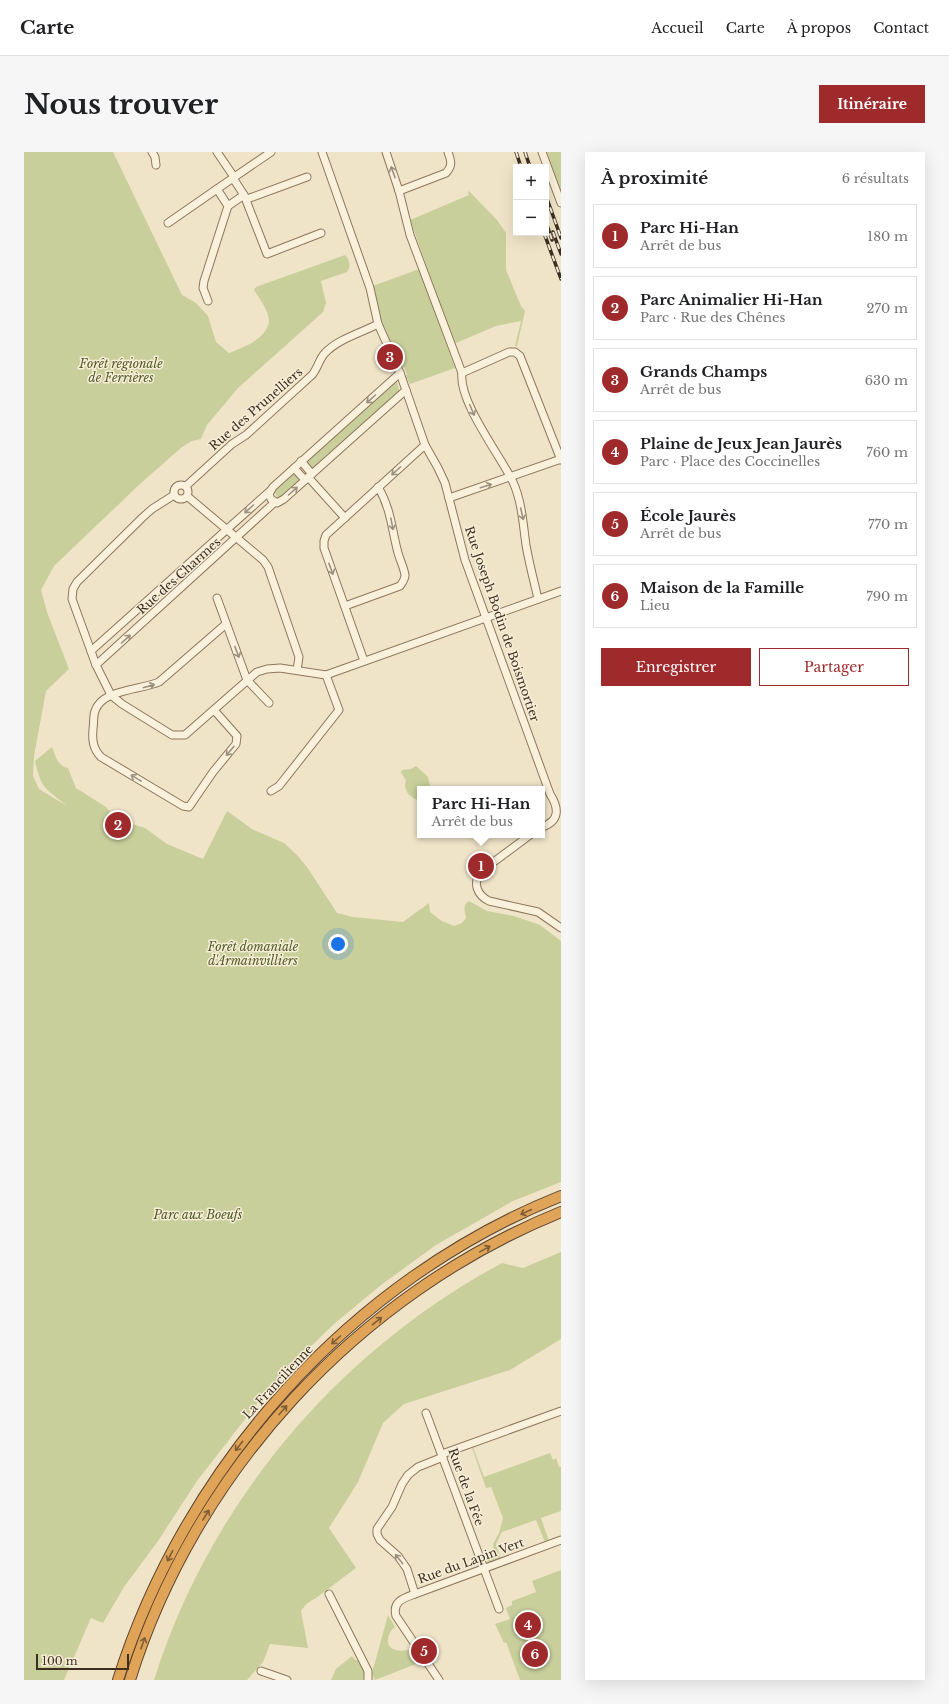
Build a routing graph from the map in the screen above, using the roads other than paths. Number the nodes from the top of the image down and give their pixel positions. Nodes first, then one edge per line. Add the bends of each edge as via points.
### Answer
1 (152, 152) edge
2 (217, 152) edge
3 (271, 152) edge
4 (322, 152) edge
5 (386, 152) edge
6 (448, 152) edge
7 (542, 152) edge
8 (156, 165) dead end
9 (307, 177) dead end
10 (234, 178) junction
11 (216, 189) junction
12 (399, 191) junction
13 (245, 197) junction
14 (561, 201) edge
15 (228, 206) junction
16 (168, 223) dead end
17 (320, 233) dead end
18 (208, 301) dead end
19 (378, 324) junction
20 (400, 373) junction
21 (462, 373) junction
22 (406, 390) junction
23 (425, 446) junction
24 (561, 459) edge
25 (301, 461) junction
26 (294, 468) junction
27 (308, 477) junction
28 (510, 477) junction
29 (186, 486) junction
30 (378, 487) junction
31 (272, 490) junction
32 (174, 495) junction
33 (187, 496) junction
34 (449, 498) junction
35 (275, 502) junction
36 (345, 518) junction
37 (227, 529) junction
38 (237, 538) junction
39 (561, 591) edge
40 (216, 598) dead end
41 (538, 599) junction
42 (345, 606) junction
43 (485, 616) junction
44 (226, 624) junction
45 (91, 651) junction
46 (364, 661) junction
47 (96, 665) junction
48 (298, 670) junction
49 (326, 675) junction
50 (248, 680) junction
51 (111, 695) junction
52 (268, 703) dead end
53 (214, 710) junction
54 (271, 791) dead end
55 (545, 825) edge
56 (526, 838) edge
57 (561, 928) edge
58 (561, 1196) edge
59 (561, 1212) edge
60 (561, 1411) edge
61 (426, 1413) dead end
62 (443, 1456) junction
63 (561, 1540) edge
64 (484, 1568) junction
65 (329, 1594) dead end
66 (415, 1594) junction
67 (499, 1610) dead end
68 (261, 1671) dead end
69 (118, 1680) edge
70 (130, 1680) edge
71 (287, 1680) edge
72 (368, 1680) edge
73 (439, 1680) edge

1 - 8 street
2 - 10 street
3 - 10 street
4 - 19 street, Rue Joseph Bodin de Boismortier via 370,288
12 -> 5 street
6 - 12 street via 452,164 446,173
7 - 14 street
9 - 13 street
10 - 11 street
10 - 13 street
11 - 15 street
11 - 16 street
12 - 21 street via 413,242
13 - 15 street
13 - 17 street via 267,254
15 - 18 street via 204,281 203,288
19 - 20 street, Rue Joseph Bodin de Boismortier
19 - 29 street, Rue des Prunelliers via 337,344 325,353 318,369 312,375 246,436 232,444
20 - 22 street, Rue Joseph Bodin de Boismortier
20 -> 25 street, Rue des Charmes
21 - 24 street via 509,352 518,354
21 -> 28 street via 461,384 477,422
22 - 23 street, Rue Joseph Bodin de Boismortier
22 - 27 street, Rue des Charmes
23 -> 30 street
23 - 34 street, Rue Joseph Bodin de Boismortier via 438,468
24 - 28 street
25 - 26 street, Rue des Charmes
25 - 27 street
26 - 27 street
26 - 31 street, Rue des Charmes
35 -> 27 street, Rue des Charmes via 284,499
27 - 36 street
34 -> 28 street
28 -> 41 street via 522,514
29 - 32 street via 176,486
29 - 33 street
30 - 36 street
30 -> 42 street via 390,513 405,575 404,582 400,586
31 - 35 street via 269,496
31 -> 37 street, Rue des Charmes
32 - 33 street via 180,500
32 - 45 street via 142,516 76,582 73,589 74,607
33 - 37 street
34 - 43 street, Rue Joseph Bodin de Boismortier via 465,560
35 - 38 street, Rue des Charmes
36 -> 42 street via 326,535 324,541 324,548
37 - 38 street
37 - 45 street, Rue des Charmes
47 -> 38 street, Rue des Charmes
38 - 48 street via 268,567 299,657
39 - 41 street
40 - 44 street
41 - 43 street
42 - 46 street
43 - 46 street
43 - 55 street, Rue Joseph Bodin de Boismortier via 550,794 557,806 553,821
44 -> 50 street
51 -> 44 street via 159,682
45 - 47 street
46 - 49 street
47 - 51 street
48 - 49 street
48 - 50 street via 267,669 257,672
49 - 54 street via 338,710 279,786
50 - 52 street
50 - 53 street
51 - 53 street via 172,735 185,734
53 -> 51 street via 238,740 192,804 185,807 98,753 92,741 94,712 98,704
56 - 57 street via 480,872 476,878 476,886 483,898 489,901 538,912
58 -> 69 highway, La Francilienne via 477,1236 409,1279 347,1331 278,1398 216,1477 176,1543 144,1608
70 -> 59 highway, La Francilienne via 155,1612 186,1548 246,1455 286,1406 355,1339 426,1284 485,1248
60 - 62 street
61 - 62 street, Rue de la Fée
62 - 64 street, Rue de la Fée
66 -> 62 street via 407,1569 398,1556 380,1540 377,1529 392,1507 408,1475 418,1467
63 - 64 street, Rue du Lapin Vert
64 - 66 street, Rue du Lapin Vert
64 - 67 street, Rue de la Fée
65 - 72 street via 368,1671
66 - 73 street, Rue du Lapin Vert via 397,1603 396,1616
68 - 71 street

